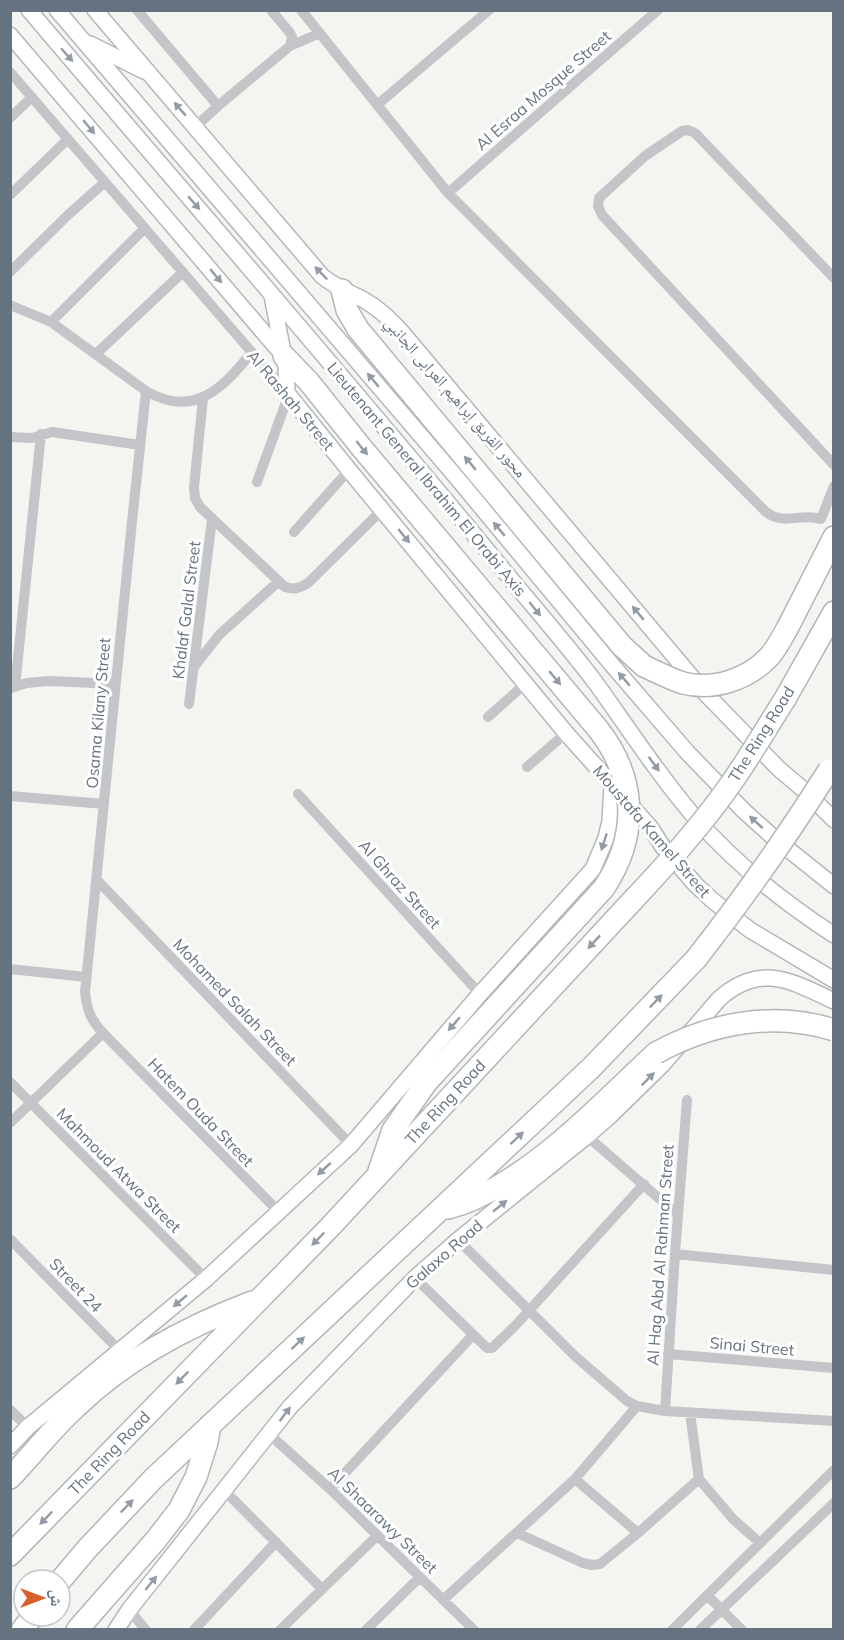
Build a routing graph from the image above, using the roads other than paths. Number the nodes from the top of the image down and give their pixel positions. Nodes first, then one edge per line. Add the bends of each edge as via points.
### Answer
1 (29, 10) edge
2 (57, 10) edge
3 (95, 10) edge
4 (137, 10) edge
5 (271, 10) edge
6 (301, 10) edge
7 (489, 10) edge
8 (658, 10) edge
9 (318, 34) junction
10 (10, 35) edge
11 (84, 41) junction
12 (290, 46) junction
13 (10, 72) edge
14 (150, 74) junction
15 (32, 97) junction
16 (377, 105) junction
17 (218, 106) junction
18 (10, 118) edge
19 (195, 127) junction
20 (68, 139) junction
21 (105, 182) junction
22 (448, 193) junction
23 (10, 195) edge
24 (145, 228) junction
25 (10, 272) edge
26 (183, 272) junction
27 (834, 278) edge
28 (342, 290) junction
29 (272, 293) junction
30 (10, 305) edge
31 (51, 322) junction
32 (252, 352) junction
33 (96, 354) junction
34 (284, 356) junction
35 (146, 391) junction
36 (287, 393) junction
37 (203, 398) junction
38 (41, 434) junction
39 (10, 437) edge
40 (140, 445) junction
41 (834, 465) edge
42 (349, 470) junction
43 (257, 482) dead end
44 (834, 486) edge
45 (382, 510) junction
46 (212, 519) junction
47 (294, 532) dead end
48 (834, 537) edge
49 (278, 582) junction
50 (834, 612) edge
51 (194, 667) junction
52 (115, 684) junction
53 (525, 684) junction
54 (13, 687) edge
55 (189, 704) dead end
56 (488, 717) dead end
57 (566, 733) junction
58 (831, 766) edge
59 (526, 767) dead end
60 (612, 785) junction
61 (298, 794) dead end
62 (10, 796) edge
63 (104, 804) junction
64 (834, 820) edge
65 (97, 880) junction
66 (834, 886) edge
67 (834, 935) edge
68 (10, 969) edge
69 (86, 976) junction
70 (834, 980) edge
71 (480, 994) junction
72 (834, 1001) edge
73 (834, 1030) edge
74 (103, 1033) junction
75 (10, 1082) edge
76 (687, 1100) dead end
77 (30, 1103) junction
78 (10, 1123) edge
79 (587, 1136) junction
80 (351, 1145) junction
81 (377, 1175) junction
82 (644, 1184) junction
83 (441, 1210) junction
84 (278, 1211) junction
85 (677, 1214) junction
86 (10, 1239) edge
87 (458, 1240) junction
88 (675, 1254) junction
89 (834, 1270) edge
90 (415, 1278) junction
91 (206, 1279) junction
92 (259, 1299) junction
93 (529, 1310) junction
94 (473, 1335) junction
95 (120, 1351) junction
96 (668, 1354) junction
97 (834, 1368) edge
98 (637, 1406) junction
99 (10, 1410) edge
100 (665, 1411) junction
101 (690, 1413) junction
102 (834, 1421) edge
103 (210, 1425) junction
104 (28, 1427) junction
105 (270, 1434) junction
106 (10, 1446) edge
107 (834, 1470) edge
108 (10, 1478) edge
109 (575, 1479) junction
110 (699, 1479) junction
111 (330, 1489) junction
112 (225, 1491) junction
113 (834, 1503) edge
114 (517, 1533) junction
115 (638, 1533) junction
116 (377, 1536) junction
117 (276, 1542) junction
118 (760, 1544) junction
119 (10, 1555) edge
120 (71, 1568) edge
121 (420, 1577) junction
122 (322, 1589) junction
123 (707, 1595) junction
124 (443, 1600) junction
125 (722, 1609) junction
126 (129, 1610) junction
127 (469, 1628) edge
128 (77, 1629) edge
129 (116, 1629) edge
130 (146, 1629) edge
131 (194, 1629) edge
132 (280, 1629) edge
133 (366, 1629) edge
134 (672, 1629) edge
135 (700, 1629) edge
136 (742, 1629) edge

1 -> 29 street, Lieutenant General Ibrahim El Orabi Axis
2 - 11 street, Lieutenant General Ibrahim El Orabi Axis
3 - 14 street, محور الفريق إبراهيم العرابى الجانبي
4 - 17 street
5 - 12 street via 290,33
6 - 9 street
7 - 16 street
8 - 22 street, Al Esraa Mosque Street
9 - 12 street
9 - 16 street
10 -> 34 street
11 - 14 street
66 -> 11 street, Lieutenant General Ibrahim El Orabi Axis via 744,811 687,752
12 - 17 street
13 - 15 street, Al Rashah Street
19 -> 14 street, محور الفريق إبراهيم العرابى الجانبي
15 - 18 street
15 - 20 street, Al Rashah Street
16 - 22 street
17 - 19 street
28 -> 19 street, محور الفريق إبراهيم العرابى الجانبي via 322,276
20 - 21 street, Al Rashah Street
20 - 23 street
21 - 24 street, Al Rashah Street
21 - 25 street
22 - 44 street via 770,516 821,519
24 - 26 street, Al Rashah Street
24 - 31 street
26 - 32 street, Al Rashah Street
26 - 33 street
27 - 41 street via 688,130 645,156 599,198 602,215
48 -> 28 highway, bridge via 789,625 770,656 756,668 740,678 704,686 685,683 644,666 622,646 358,329
64 -> 28 street, محور الفريق إبراهيم العرابى الجانبي via 706,694 400,330 374,306
29 - 34 street
29 -> 67 street, Lieutenant General Ibrahim El Orabi Axis via 595,683 698,821 748,872
30 - 31 street
31 - 33 street
32 - 36 street, Al Rashah Street
32 - 37 street via 228,380
33 - 35 street
34 - 36 street
34 -> 81 highway, bridge via 598,729 613,750 627,787 629,817 624,847 604,888 426,1083 393,1130
35 - 37 street via 168,401
35 - 40 street, Osama Kilany Street
36 - 42 street, Al Rashah Street
36 - 43 street
37 - 46 street via 194,487 200,507
38 - 39 street via 32,438
38 - 40 street via 52,432
38 - 54 street
40 - 52 street, Osama Kilany Street
42 - 45 street, Al Rashah Street
42 - 47 street
45 - 49 street via 301,588 285,587
45 -> 53 street, Al Rashah Street
46 - 49 street
46 - 51 street, Khalaf Galal Street
49 - 51 street via 219,635
50 -> 81 highway, The Ring Road, bridge via 737,775 683,846
51 - 55 street, Khalaf Galal Street
52 - 54 street via 49,681
52 - 63 street, Osama Kilany Street
53 - 56 street
53 - 57 street, Al Rashah Street
57 - 59 street
57 - 60 street, Moustafa Kamel Street
83 -> 58 highway, bridge via 591,1068 696,959 771,860
60 - 70 street, Moustafa Kamel Street via 678,866 712,900 750,930
60 -> 71 street via 608,830 593,869
61 - 71 street, Al Ghraz Street
62 - 63 street
63 - 65 street, Osama Kilany Street
65 - 69 street, Osama Kilany Street
65 - 80 street, Mohamed Salah Street
68 - 69 street
69 - 74 street, Osama Kilany Street via 86,1007
71 -> 80 street
79 -> 72 street, Galaxo Road via 642,1085 719,999 736,986 757,978 780,978
73 - 83 highway, bridge via 771,1021 741,1023 692,1035 656,1053 531,1164 477,1198
74 - 77 street
74 - 84 street, Hatem Ouda Street
75 - 77 street, Mahmoud Atwa Street
76 - 85 street, Al Hag Abd Al Rahman Street
77 - 78 street
77 - 91 street, Mahmoud Atwa Street
79 - 82 street
87 -> 79 street, Galaxo Road
80 -> 84 street
81 -> 92 highway, The Ring Road
82 - 85 street
82 - 93 street
103 -> 83 highway
84 - 91 street
85 - 88 street, Al Hag Abd Al Rahman Street
86 - 95 street, Street 24
87 - 90 street, Galaxo Road
87 - 93 street
88 - 89 street
88 - 96 street, Al Hag Abd Al Rahman Street
90 - 94 street
105 -> 90 street, Galaxo Road via 290,1407
91 -> 95 street
92 - 108 highway via 183,1331 122,1369 75,1408
92 -> 119 highway, The Ring Road
93 - 94 street via 492,1348
93 - 98 street via 576,1357
94 - 111 street
95 - 104 street
96 - 97 street, Sinai Street
96 - 100 street, Al Hag Abd Al Rahman Street
98 - 100 street
98 - 109 street
99 - 104 street
100 - 101 street
101 - 102 street
101 - 110 street
120 -> 103 highway via 126,1506
103 - 128 highway via 196,1477 179,1510
104 - 106 street
105 - 111 street, Al Shaarawy Street
105 - 112 street, Galaxo Road
107 - 118 street
109 - 114 street
109 - 115 street
110 - 115 street
110 - 118 street
111 - 116 street, Al Shaarawy Street
112 - 117 street
126 -> 112 street, Galaxo Road
113 - 125 street
114 - 115 street via 592,1565 600,1564
114 - 124 street
116 - 121 street, Al Shaarawy Street
116 - 122 street
117 - 122 street
117 - 131 street
118 - 123 street
121 - 124 street, Al Shaarawy Street
121 - 133 street
122 - 132 street
123 - 125 street
123 - 134 street
124 - 127 street, Al Shaarawy Street
125 - 135 street
125 - 136 street
126 - 129 street, Galaxo Road
126 - 130 street

